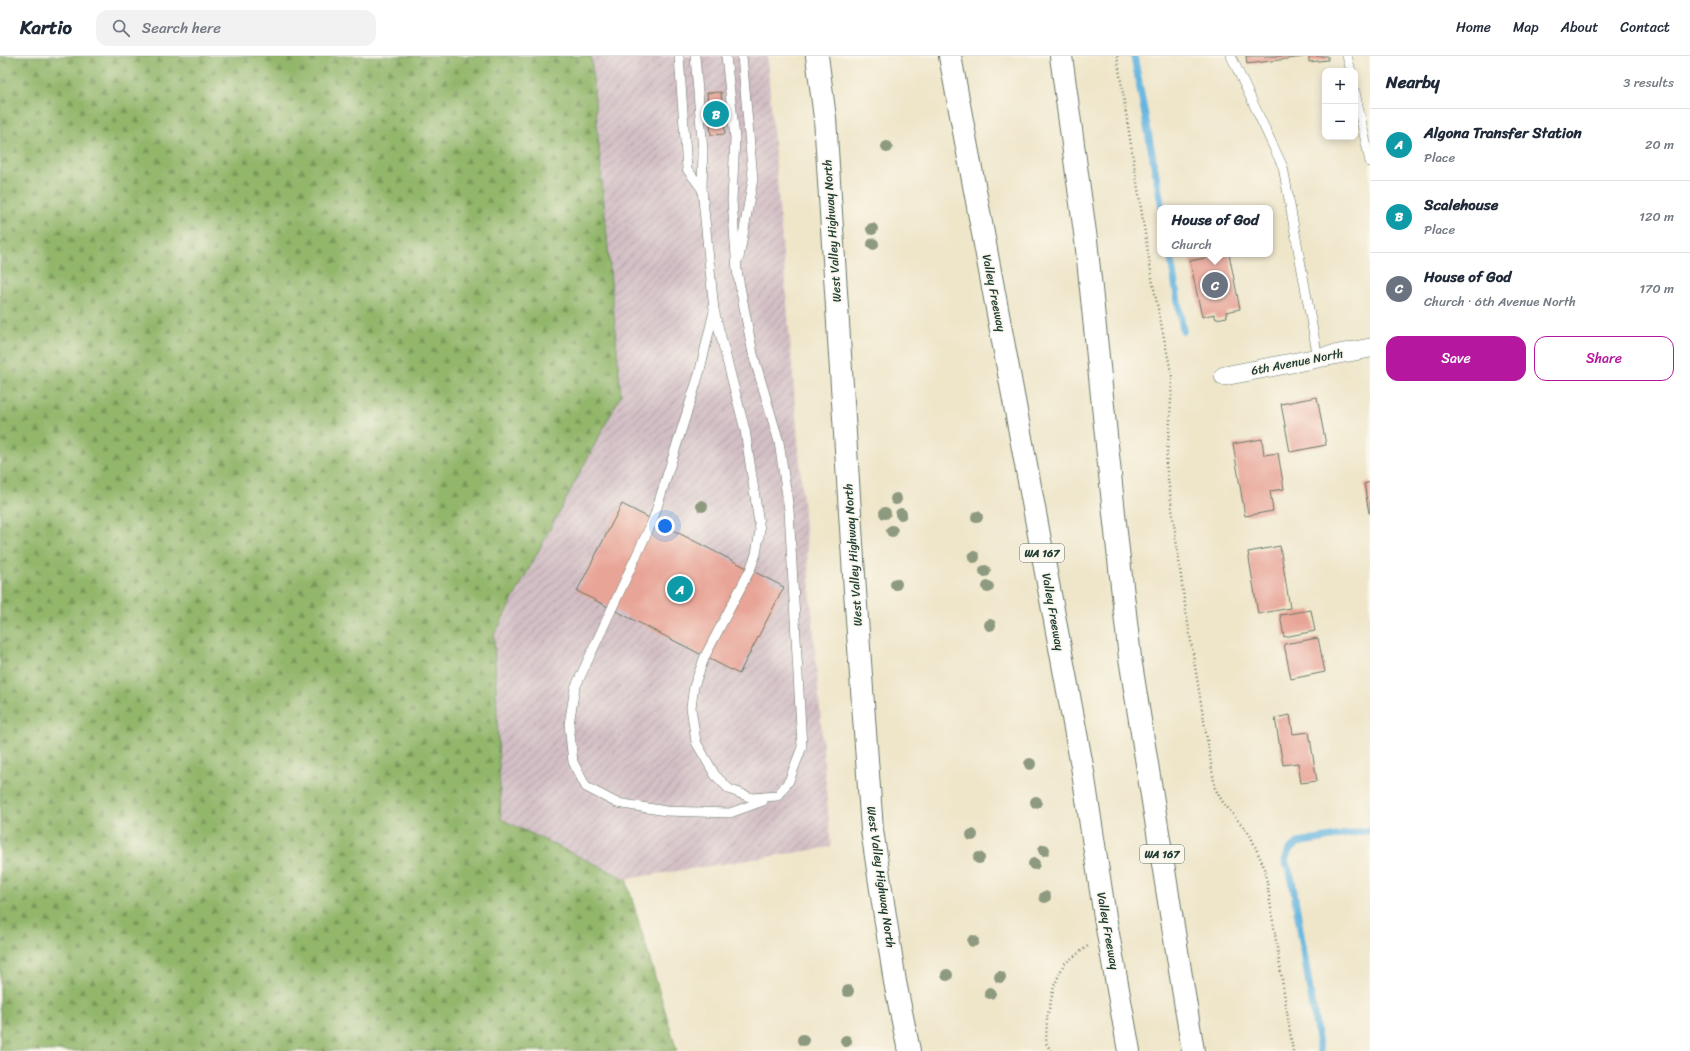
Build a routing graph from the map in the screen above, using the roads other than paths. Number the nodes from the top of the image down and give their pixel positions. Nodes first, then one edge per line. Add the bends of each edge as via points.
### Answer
1 (678, 56) edge
2 (695, 56) edge
3 (726, 56) edge
4 (742, 56) edge
5 (817, 56) edge
6 (950, 56) edge
7 (1061, 56) edge
8 (1231, 56) edge
9 (1347, 56) edge
10 (1350, 68) edge
11 (1358, 104) edge
12 (1370, 162) edge
13 (702, 189) junction
14 (737, 271) junction
15 (714, 310) junction
16 (1370, 348) edge
17 (1318, 358) junction
18 (1224, 376) dead end
19 (777, 796) junction
20 (909, 1051) edge
21 (1129, 1051) edge
22 (1193, 1051) edge

1 - 13 lane via 687,169
2 - 13 lane via 703,151
3 - 14 lane via 735,138 732,200
4 - 14 lane via 753,179
5 - 20 main road, West Valley Highway North via 825,126 872,830 895,982
6 - 21 main road, Valley Freeway / WA 167 via 1082,766 1107,931
7 - 22 main road, WA 167 via 1086,240 1130,658
8 - 17 lane via 1282,168
9 - 10 lane
11 - 12 lane
13 - 15 lane
14 - 19 lane via 753,354 779,442 789,510 802,747 790,781
15 - 19 lane via 745,430 760,530 750,570 705,656 694,686 691,707 696,742 715,775 729,789 752,798
15 - 19 lane via 699,374 653,520 575,688 569,724 573,762 586,787 617,803 666,811 730,813
16 - 17 street, 6th Avenue North
17 - 18 street, 6th Avenue North

